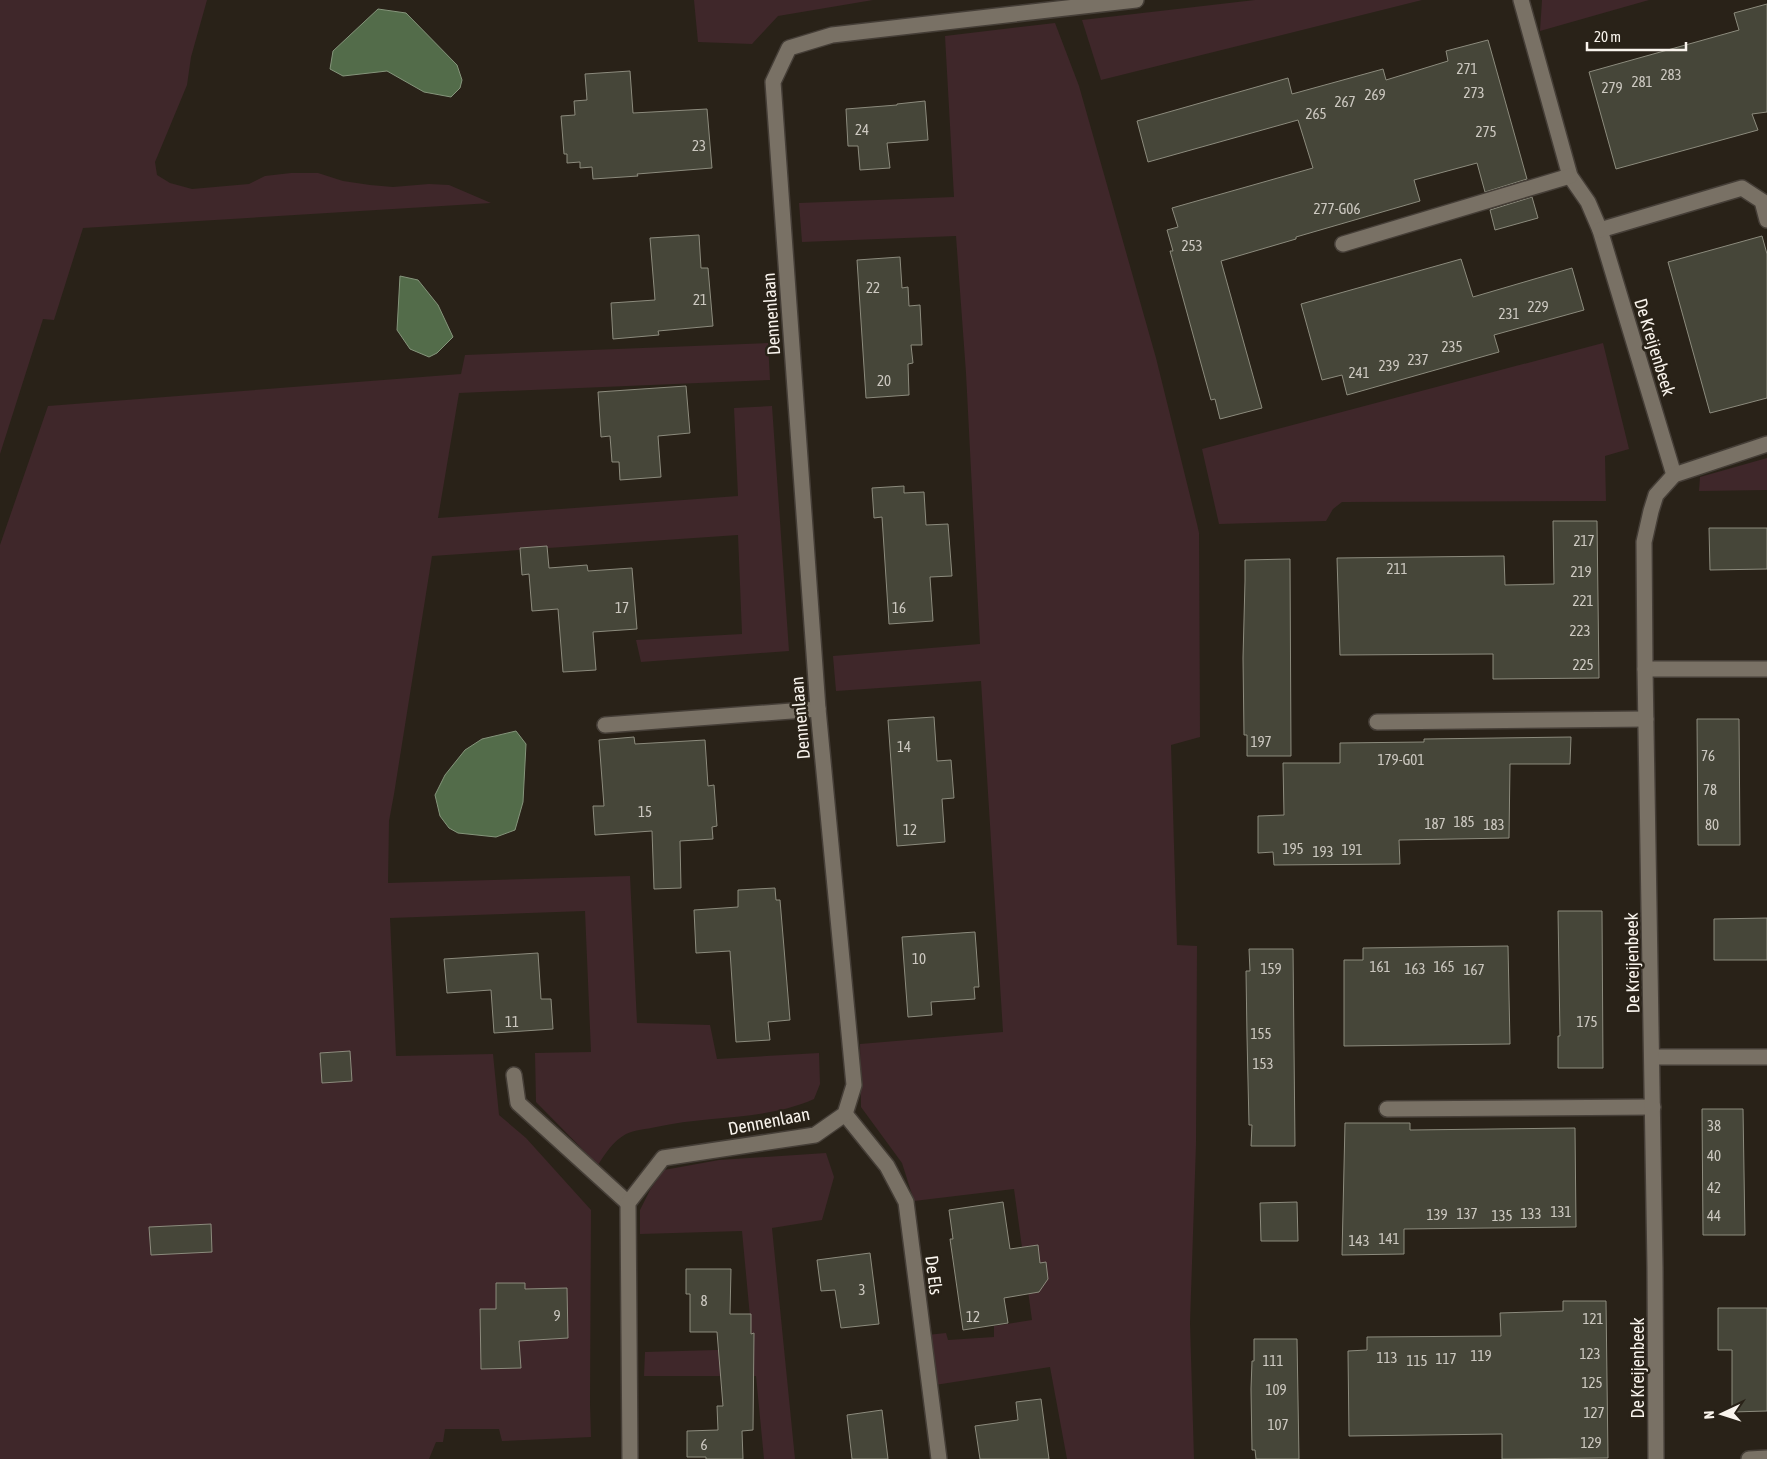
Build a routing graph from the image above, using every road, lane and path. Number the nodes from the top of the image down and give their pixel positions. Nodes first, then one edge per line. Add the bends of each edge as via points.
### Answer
1 (1136, 0) edge
2 (1521, 0) edge
3 (1570, 176) junction
4 (1767, 220) edge
5 (1600, 230) junction
6 (1343, 244) dead end
7 (1767, 444) edge
8 (1674, 475) junction
9 (1645, 669) junction
10 (1767, 669) edge
11 (818, 709) junction
12 (1646, 719) junction
13 (1377, 722) dead end
14 (605, 725) dead end
15 (1652, 1057) junction
16 (1767, 1057) edge
17 (514, 1075) dead end
18 (1653, 1106) junction
19 (1387, 1108) dead end
20 (845, 1114) junction
21 (628, 1203) junction
22 (1767, 1458) edge
23 (630, 1459) edge
24 (940, 1459) edge
25 (1656, 1459) edge
26 (1749, 1459) edge

1 - 11 street, Dennenlaan via 832,35 789,48 773,82
2 - 3 street, De Kreijenbeek
3 - 5 street, De Kreijenbeek via 1588,202
3 - 6 street
4 - 5 street via 1762,201 1742,188
5 - 8 street, De Kreijenbeek
7 - 8 street, De Kreijenbeek
8 - 9 street, De Kreijenbeek via 1656,495 1644,542
9 - 10 street
9 - 12 street, De Kreijenbeek
11 - 14 street
11 - 20 street, Dennenlaan via 854,1085
12 - 13 street
12 - 15 street, De Kreijenbeek
15 - 16 street
15 - 18 street, De Kreijenbeek
17 - 21 street via 518,1103
18 - 19 street
18 - 25 street, De Kreijenbeek
20 - 21 street, Dennenlaan via 815,1135 663,1158
20 - 24 street, De Els via 887,1166 906,1202
21 - 23 street
22 - 26 street

